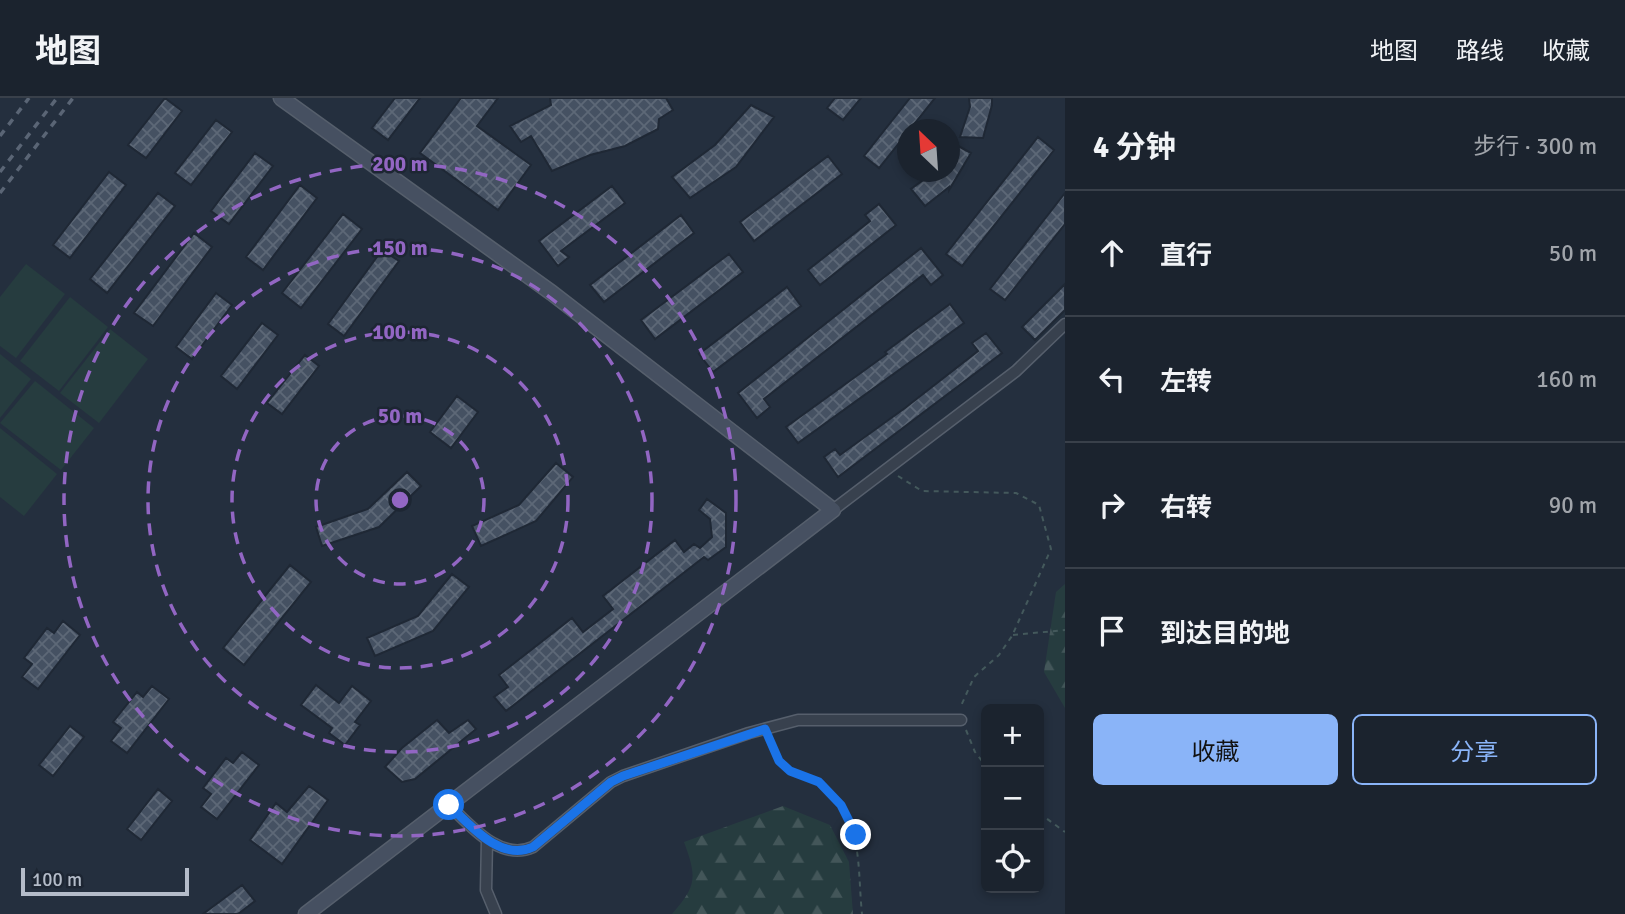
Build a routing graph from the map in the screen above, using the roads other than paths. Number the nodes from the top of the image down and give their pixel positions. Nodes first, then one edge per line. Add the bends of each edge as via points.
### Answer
1 (281, 98) edge
2 (1065, 324) edge
3 (833, 510) junction
4 (961, 720) road end
5 (449, 805) junction
6 (487, 840) junction
7 (306, 914) edge
8 (496, 914) edge

1 - 3 main road via 552,293
2 - 3 street via 1016,371
3 - 5 main road
4 - 6 street via 799,720 623,776 523,851
5 - 6 street
5 - 7 main road
6 - 8 street via 486,890

